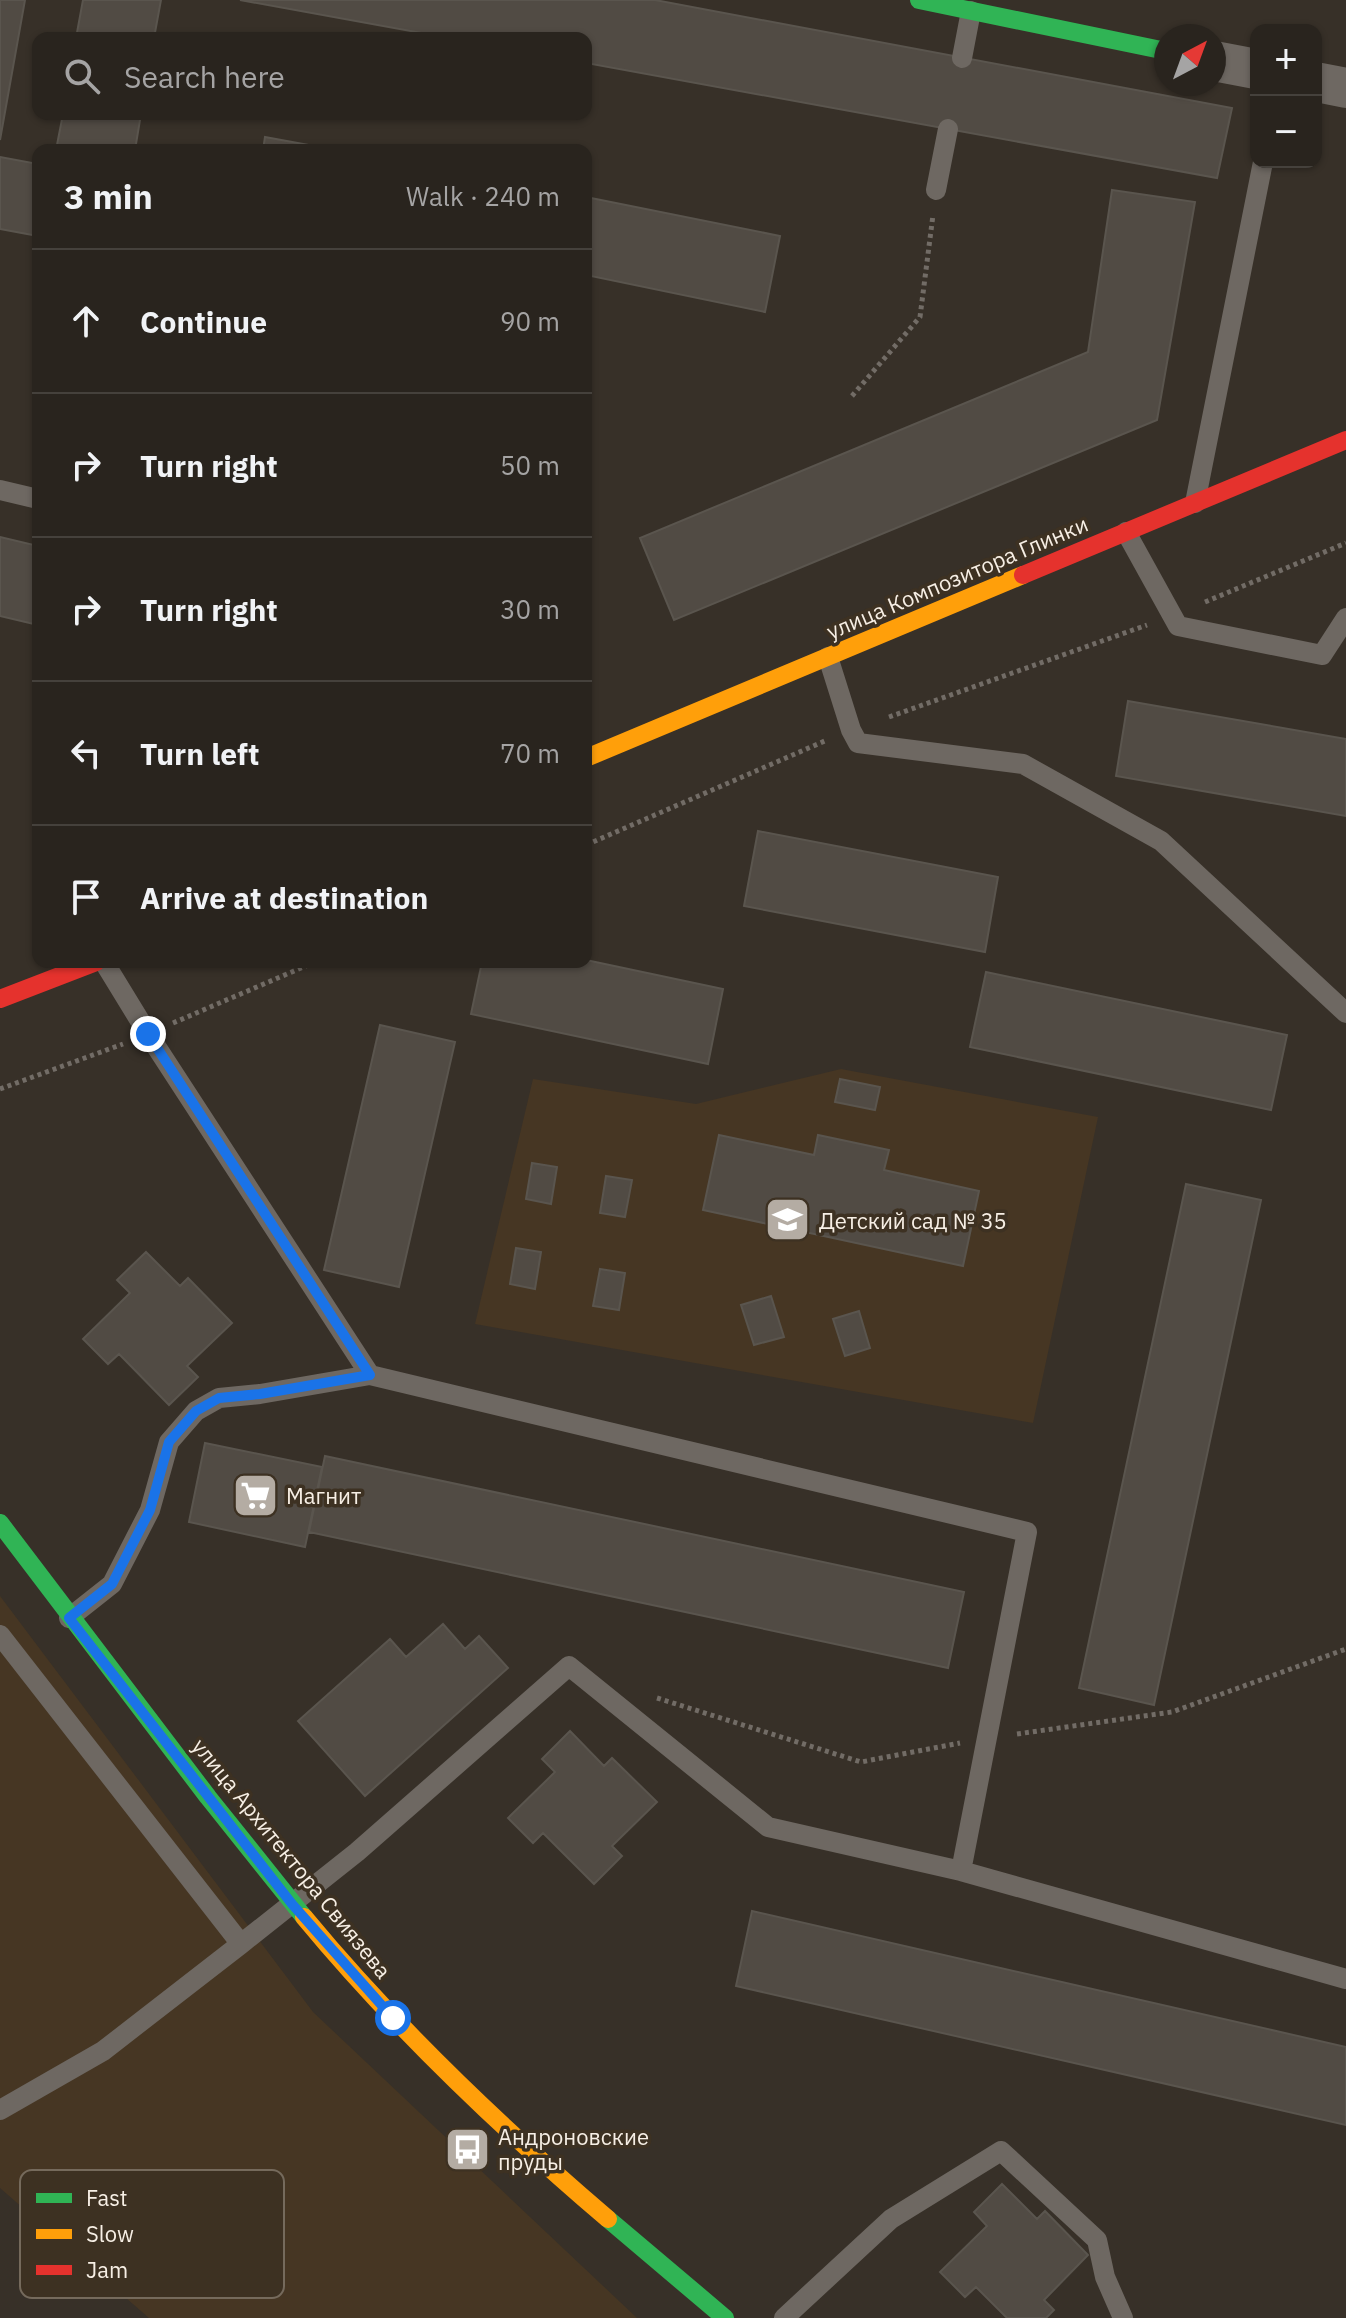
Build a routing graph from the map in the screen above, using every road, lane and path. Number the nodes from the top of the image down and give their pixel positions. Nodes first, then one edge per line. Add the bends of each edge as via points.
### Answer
1 (919, 0) edge
2 (971, 11) junction
3 (1154, 49) edge
4 (962, 58) dead end
5 (1226, 63) edge
6 (1250, 68) edge
7 (1322, 83) edge
8 (1346, 88) edge
9 (948, 129) dead end
10 (1262, 168) edge
11 (936, 190) joint
12 (852, 396) dead end
13 (1346, 440) edge
14 (0, 490) edge
15 (32, 498) edge
16 (1195, 503) junction
17 (1126, 532) junction
18 (1346, 543) edge
19 (1172, 616) junction
20 (1346, 618) edge
21 (828, 657) junction
22 (851, 730) junction
23 (592, 755) edge
24 (592, 842) edge
25 (80, 968) edge
26 (108, 968) edge
27 (0, 999) edge
28 (1346, 1013) edge
29 (370, 1375) junction
30 (0, 1523) edge
31 (69, 1618) junction
32 (0, 1635) edge
33 (961, 1871) junction
34 (292, 1904) junction
35 (241, 1944) junction
36 (1346, 1979) edge
37 (0, 2110) edge
38 (725, 2318) edge
39 (784, 2318) edge
40 (1123, 2318) edge

1 - 2 street
2 - 3 street
2 - 4 lane
5 - 6 street
7 - 8 street
9 - 11 lane
10 - 16 lane
11 - 12 path via 920,317
13 - 16 street, улица Композитора Глинки
14 - 15 lane
16 - 17 street, улица Композитора Глинки
17 - 19 lane
17 - 21 street, улица Композитора Глинки
18 - 19 path
19 - 20 lane via 1178,626 1322,655
19 - 22 path
21 - 22 lane
21 - 23 street, улица Композитора Глинки
22 - 24 path
22 - 28 lane via 858,743 1023,764 1161,841
25 - 27 street
26 - 29 lane
29 - 31 lane via 219,1398 196,1411 169,1442 150,1510 112,1584
29 - 33 lane via 1027,1532
30 - 31 street, улица Архитектора Свиязева
31 - 34 street, улица Архитектора Свиязева
32 - 35 lane
33 - 34 lane via 768,1827 569,1666
33 - 36 lane
34 - 35 lane
34 - 38 street, улица Архитектора Свиязева via 393,2018 505,2126
35 - 37 lane via 103,2051
39 - 40 lane via 891,2219 1001,2151 1097,2240 1105,2277

